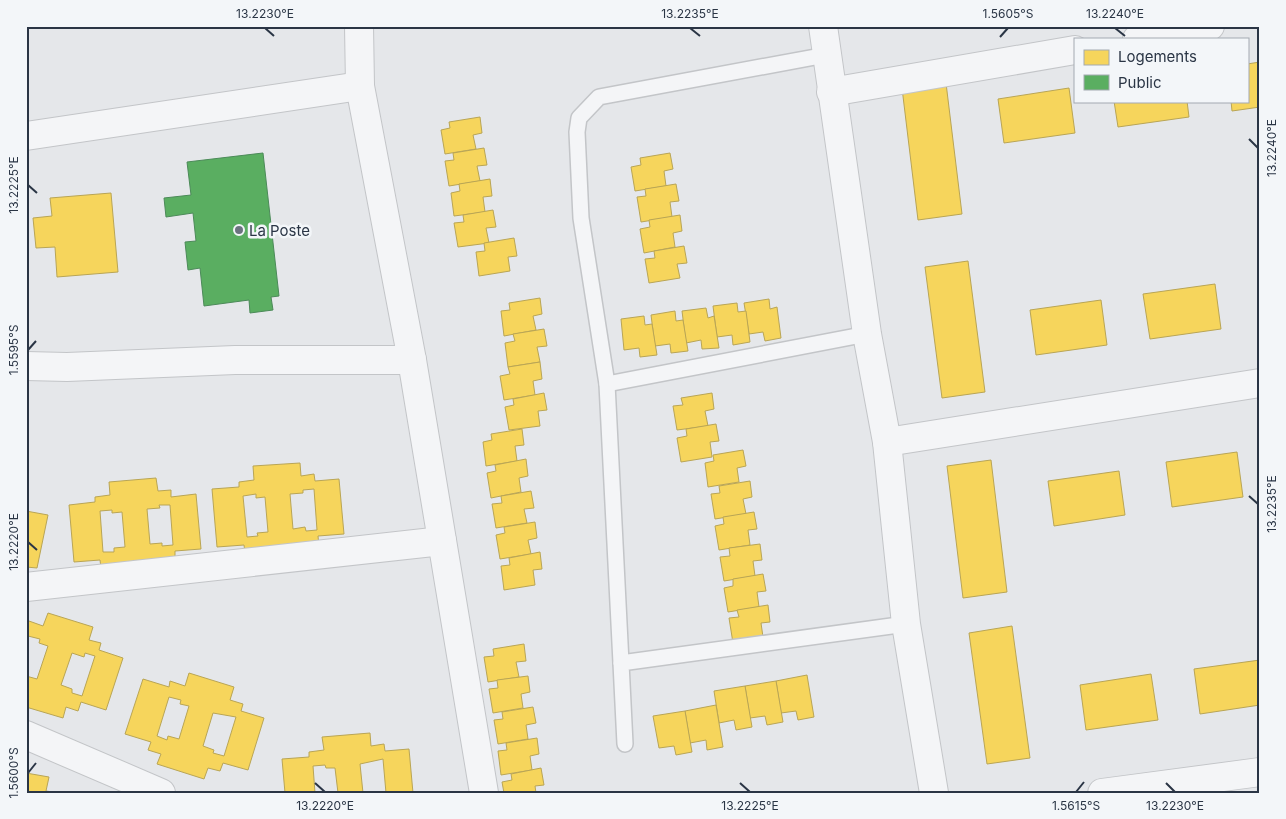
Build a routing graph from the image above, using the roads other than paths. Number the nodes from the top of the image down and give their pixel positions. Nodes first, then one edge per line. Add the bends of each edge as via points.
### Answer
1 (359, 26) edge
2 (823, 26) edge
3 (1210, 26) edge
4 (1143, 38) edge
5 (1074, 50) edge
6 (826, 55) junction
7 (360, 86) junction
8 (831, 92) junction
9 (26, 136) edge
10 (867, 334) junction
11 (412, 360) junction
12 (26, 366) edge
13 (1260, 383) edge
14 (607, 384) junction
15 (887, 442) junction
16 (442, 541) junction
17 (26, 587) edge
18 (906, 624) junction
19 (621, 662) junction
20 (26, 735) edge
21 (625, 744) dead end
22 (1260, 772) edge
23 (161, 793) edge
24 (484, 793) edge
25 (934, 793) edge
26 (1102, 793) edge

1 - 7 street
2 - 6 street
3 - 4 street
5 - 8 street
6 - 8 street
6 - 14 lane via 599,97 579,118 581,218
7 - 9 street
7 - 11 street
8 - 10 street
10 - 14 lane
10 - 15 street
11 - 12 street via 235,360
11 - 16 street
13 - 15 street
14 - 19 lane
15 - 18 street
16 - 17 street
16 - 24 street
18 - 19 lane
18 - 25 street
19 - 21 lane
20 - 23 street
22 - 26 street

